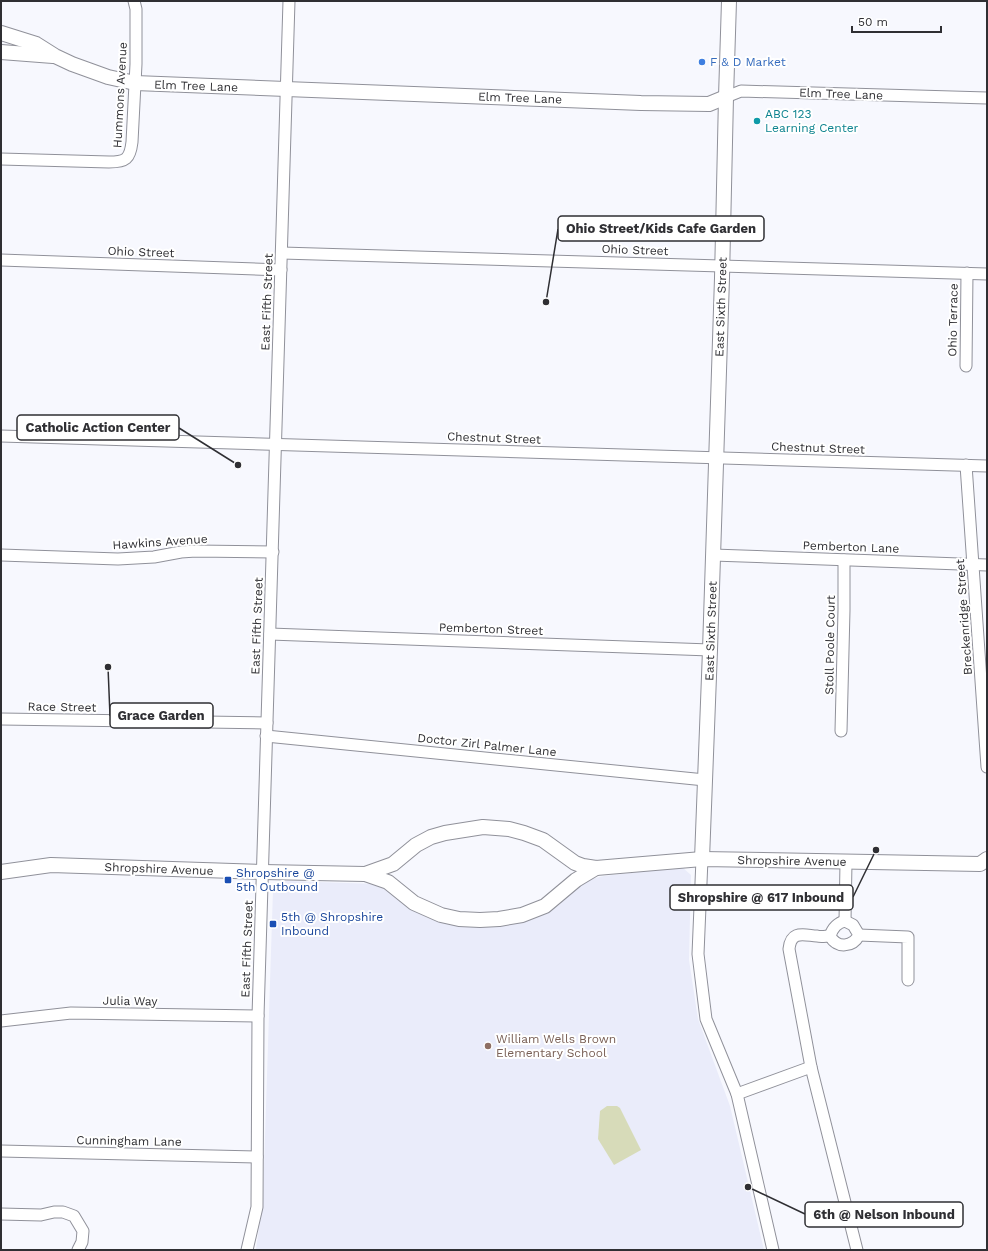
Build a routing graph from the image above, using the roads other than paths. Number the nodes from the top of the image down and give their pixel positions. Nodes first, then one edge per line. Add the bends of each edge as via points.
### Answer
1 (134, 1) edge
2 (289, 1) edge
3 (729, 1) edge
4 (1, 33) edge
5 (1, 52) edge
6 (55, 56) junction
7 (135, 83) junction
8 (286, 89) junction
9 (726, 97) junction
10 (987, 98) edge
11 (1, 159) edge
12 (282, 253) junction
13 (1, 260) edge
14 (722, 266) junction
15 (281, 270) junction
16 (967, 273) junction
17 (987, 274) edge
18 (966, 366) dead end
19 (1, 436) edge
20 (276, 444) junction
21 (716, 458) junction
22 (966, 465) junction
23 (987, 466) edge
24 (273, 552) junction
25 (1, 555) edge
26 (713, 555) junction
27 (844, 560) junction
28 (973, 565) junction
29 (987, 565) edge
30 (270, 634) junction
31 (710, 650) junction
32 (1, 719) edge
33 (266, 722) junction
34 (841, 731) dead end
35 (266, 736) junction
36 (987, 767) edge
37 (705, 780) junction
38 (561, 853) junction
39 (404, 855) junction
40 (702, 859) junction
41 (987, 859) edge
42 (846, 862) junction
43 (596, 868) junction
44 (1, 872) edge
45 (263, 872) junction
46 (365, 874) junction
47 (566, 888) junction
48 (403, 893) junction
49 (845, 921) junction
50 (859, 935) junction
51 (830, 936) junction
52 (908, 980) dead end
53 (258, 1016) junction
54 (1, 1021) edge
55 (811, 1067) junction
56 (737, 1094) junction
57 (1, 1151) edge
58 (257, 1157) junction
59 (1, 1214) edge
60 (78, 1250) edge
61 (248, 1250) edge
62 (773, 1250) edge
63 (856, 1250) edge

1 - 7 street, Hummons Avenue
2 - 8 street, East Fifth Street
3 - 9 street, East Sixth Street
4 - 6 street, Elm Tree Lane via 36,44
5 - 6 street, Elm Tree Lane
6 - 7 street, Elm Tree Lane via 108,77
7 - 8 street, Elm Tree Lane
7 - 11 street, Hummons Avenue via 131,153 121,162
8 - 9 street, Elm Tree Lane via 641,103 709,104
8 - 12 street, East Fifth Street
9 - 10 street, Elm Tree Lane via 741,91
9 - 14 street, East Sixth Street
12 - 14 street, Ohio Street
12 - 15 street, East Fifth Street
13 - 15 street, Ohio Street
14 - 16 street, Ohio Street
14 - 21 street, East Sixth Street
15 - 20 street, East Fifth Street
16 - 17 street, Ohio Street
16 - 18 street, Ohio Terrace
19 - 20 street, Chestnut Street
20 - 21 street, Chestnut Street
20 - 24 street, East Fifth Street
21 - 22 street, Chestnut Street
21 - 26 street, East Sixth Street
22 - 23 street, Chestnut Street
22 - 28 street, Breckenridge Street
24 - 25 street, Hawkins Avenue via 196,551 118,559
24 - 30 street, East Fifth Street
26 - 27 street, Pemberton Lane
26 - 31 street, East Sixth Street
27 - 28 street, Pemberton Lane
27 - 34 street, Stoll Poole Court
28 - 29 street, Pemberton Lane
28 - 36 street, Breckenridge Street
30 - 31 street, Pemberton Street
30 - 33 street, East Fifth Street
31 - 37 street, East Sixth Street
32 - 33 street, Race Street
33 - 35 street, East Fifth Street
35 - 37 street, Doctor Zirl Palmer Lane
35 - 45 street, East Fifth Street
37 - 40 street, East Sixth Street
38 - 39 street, Shropshire Avenue via 543,840 524,833 483,827 445,832 416,845
38 - 43 street, Shropshire Avenue via 575,863
38 - 47 street, Shropshire Avenue via 569,866 570,878
39 - 46 street, Shropshire Avenue via 393,864
39 - 48 street, Shropshire Avenue via 396,869 395,880
40 - 42 street, Shropshire Avenue
40 - 43 street, Shropshire Avenue
40 - 56 street, East Sixth Street via 698,954 706,1019
41 - 42 street, Shropshire Avenue via 980,864
42 - 49 street
43 - 47 street, Shropshire Avenue
44 - 45 street, Shropshire Avenue via 50,865
45 - 46 street, Shropshire Avenue
45 - 53 street, East Fifth Street
46 - 48 street, Shropshire Avenue via 388,882
47 - 48 street, Shropshire Avenue via 545,906 499,920 460,919 441,915 414,903
49 - 50 street via 853,925
49 - 51 street via 834,926
50 - 51 street via 855,942 845,945 833,941
50 - 52 street via 908,937
51 - 55 street via 800,934 790,942 789,949
53 - 54 street, Julia Way via 71,1013
53 - 58 street, East Fifth Street
55 - 56 street
55 - 63 street
56 - 62 street, East Sixth Street
57 - 58 street, Cunningham Lane
58 - 61 street, East Fifth Street via 257,1207
59 - 60 street via 41,1215 63,1212 74,1216 83,1231

